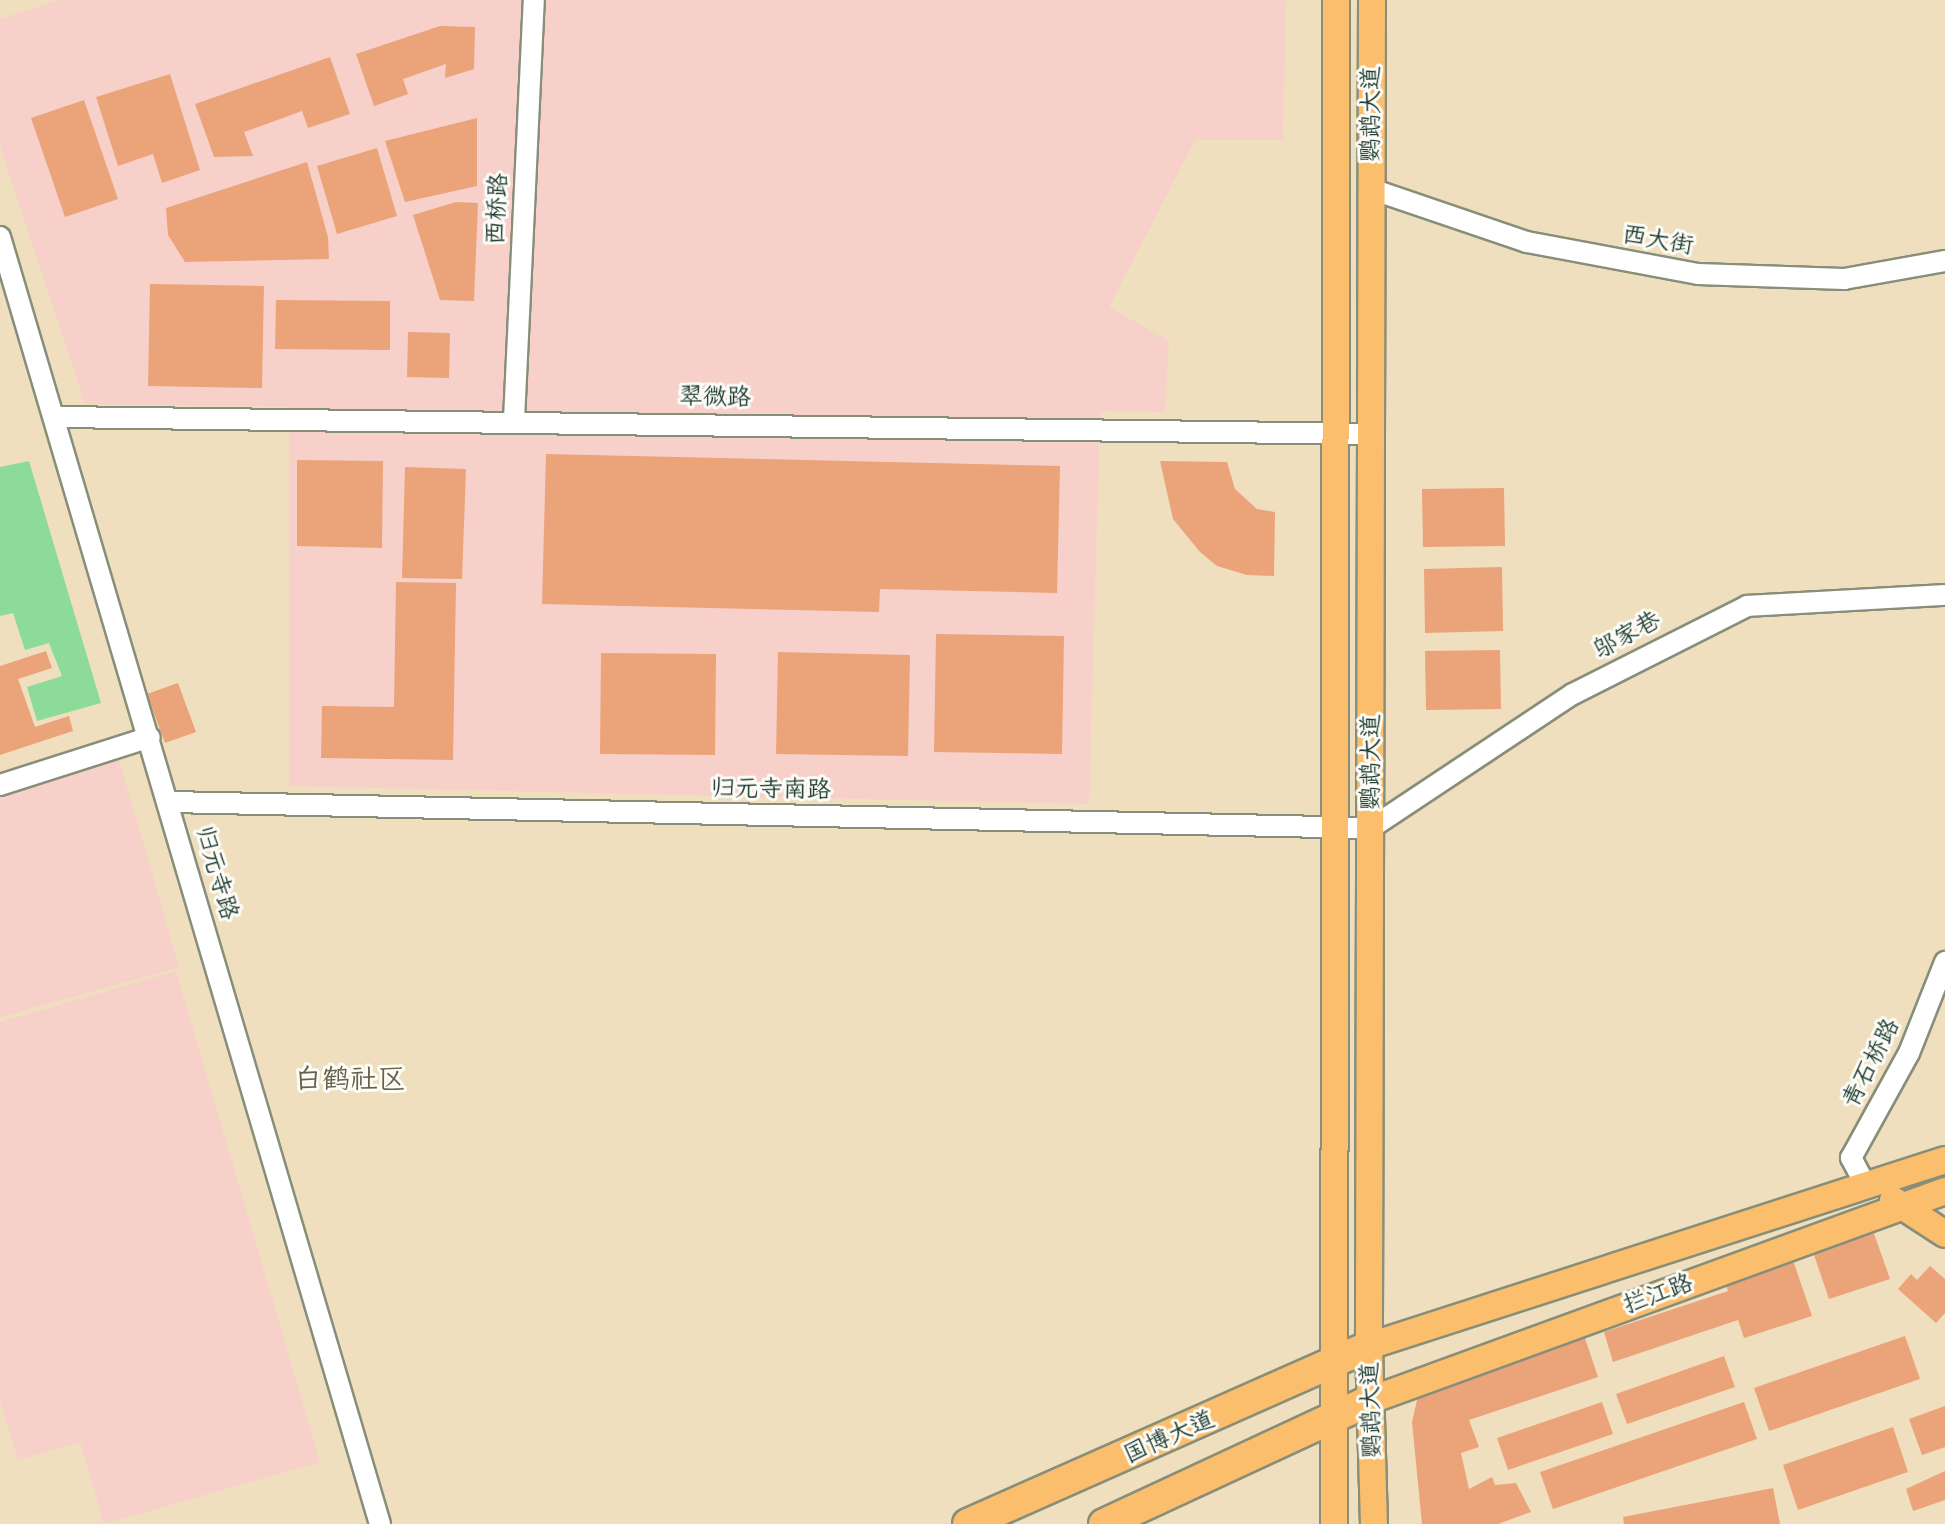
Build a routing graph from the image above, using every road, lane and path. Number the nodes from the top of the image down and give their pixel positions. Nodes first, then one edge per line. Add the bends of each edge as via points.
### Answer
1 (534, 0) edge
2 (1336, 0) edge
3 (1372, 0) edge
4 (1371, 189) junction
5 (0, 237) edge
6 (1945, 261) edge
7 (56, 417) junction
8 (514, 420) junction
9 (1333, 433) junction
10 (1373, 434) junction
11 (1945, 595) edge
12 (150, 737) junction
13 (0, 785) edge
14 (170, 802) junction
15 (1332, 827) junction
16 (1371, 828) junction
17 (1945, 962) edge
18 (1945, 1160) edge
19 (1865, 1184) junction
20 (1945, 1191) edge
21 (1902, 1205) junction
22 (1945, 1234) edge
23 (1369, 1346) junction
24 (1333, 1365) junction
25 (1371, 1400) junction
26 (1332, 1418) junction
27 (380, 1524) edge
28 (968, 1524) edge
29 (1104, 1524) edge
30 (1334, 1524) edge
31 (1374, 1524) edge

1 - 8 street, 西桥路
2 - 9 main road, 鹦鹉大道
3 - 4 main road, 鹦鹉大道
4 - 6 street, 西大街 via 1527,242 1698,274 1844,279
4 - 10 main road, 鹦鹉大道
5 - 7 street, 归元寺路
7 - 8 street, 翠微路
7 - 12 street, 归元寺路
8 - 9 street, 翠微路
9 - 10 street, 翠微路
9 - 15 main road, 鹦鹉大道
10 - 16 main road, 鹦鹉大道
11 - 16 street, 邬家巷 via 1747,606 1573,694
12 - 13 street
12 - 14 street, 归元寺路
14 - 15 street, 归元寺南路
14 - 27 street, 归元寺路
15 - 16 street, 归元寺南路
15 - 24 main road, 鹦鹉大道
16 - 23 main road, 鹦鹉大道
17 - 19 street, 青石桥路 via 1909,1053 1851,1158
18 - 19 main road, 拦江路
19 - 21 main road
19 - 23 main road, 拦江路
20 - 21 main road, 拦江路
21 - 22 main road
21 - 25 main road, 拦江路
23 - 24 highway, 国博大道
23 - 25 main road, 鹦鹉大道
24 - 26 main road, 鹦鹉大道
24 - 28 highway, 国博大道
25 - 26 highway
25 - 31 main road, 鹦鹉大道
26 - 29 highway
26 - 30 main road, 鹦鹉大道

